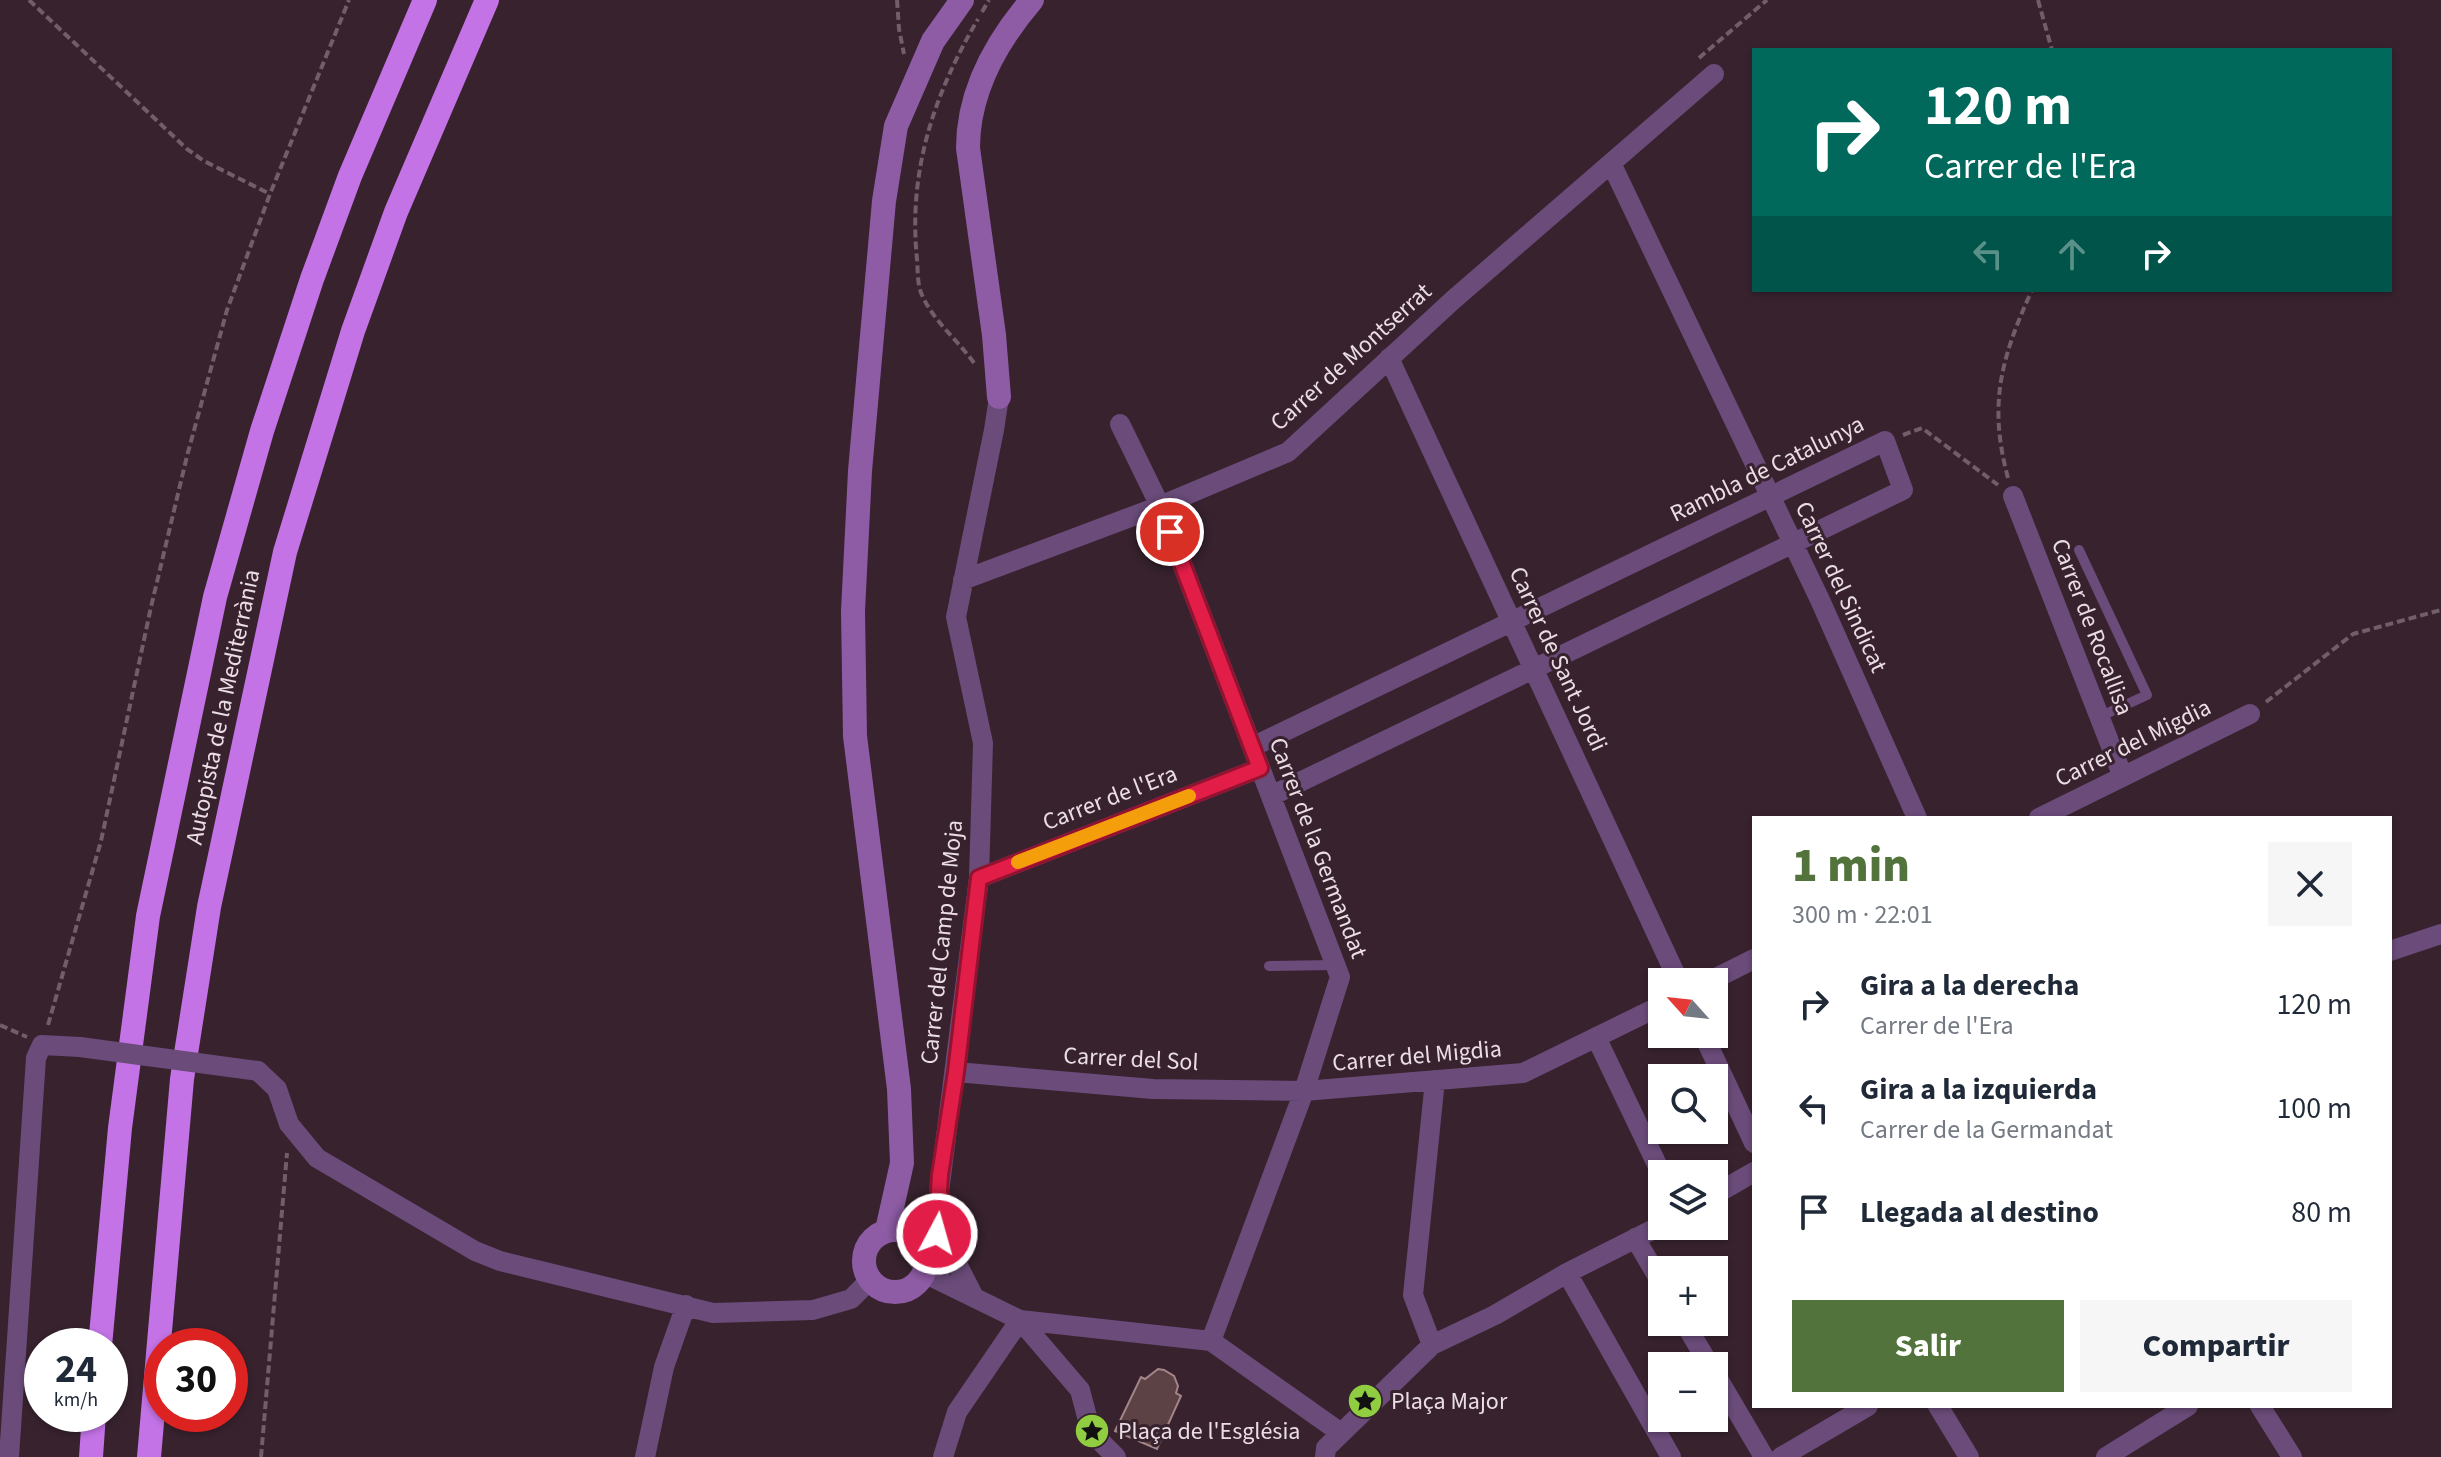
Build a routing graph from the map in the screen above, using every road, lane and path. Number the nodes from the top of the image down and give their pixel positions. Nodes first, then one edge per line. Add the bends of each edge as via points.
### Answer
1 (29, 0) edge
2 (349, 0) edge
3 (425, 0) edge
4 (487, 0) edge
5 (897, 0) edge
6 (962, 0) edge
7 (989, 0) edge
8 (1032, 0) edge
9 (1767, 0) edge
10 (2038, 0) edge
11 (2051, 48) edge
12 (1714, 74) dead end
13 (912, 87) junction
14 (1694, 91) junction
15 (1611, 163) junction
16 (270, 194) junction
17 (2031, 292) edge
18 (1389, 358) junction
19 (977, 366) dead end
20 (999, 397) joint
21 (1120, 424) dead end
22 (1885, 441) junction
23 (1770, 496) junction
24 (2013, 496) junction
25 (1160, 506) junction
26 (1793, 543) junction
27 (2079, 550) dead end
28 (963, 580) junction
29 (2441, 610) edge
30 (1512, 621) junction
31 (1534, 669) junction
32 (2250, 714) joint
33 (2099, 717) junction
34 (1252, 747) junction
35 (1260, 768) junction
36 (2123, 777) junction
37 (1271, 796) junction
38 (1916, 816) edge
39 (2043, 816) edge
40 (979, 878) junction
41 (2441, 934) edge
42 (2392, 950) edge
43 (1752, 960) edge
44 (1335, 965) junction
45 (1269, 966) dead end
46 (1673, 968) edge
47 (1728, 972) edge
48 (1648, 1012) edge
49 (0, 1025) edge
50 (1596, 1037) junction
51 (42, 1045) junction
52 (1710, 1048) edge
53 (956, 1072) junction
54 (1435, 1080) junction
55 (1304, 1091) junction
56 (289, 1124) junction
57 (1752, 1139) edge
58 (1655, 1160) edge
59 (1752, 1173) edge
60 (1728, 1187) edge
61 (946, 1219) junction
62 (887, 1230) junction
63 (1648, 1232) edge
64 (1635, 1238) junction
65 (1648, 1260) edge
66 (925, 1262) junction
67 (1567, 1273) junction
68 (870, 1280) junction
69 (973, 1295) junction
70 (686, 1305) junction
71 (1020, 1320) junction
72 (102, 1328) edge
73 (1211, 1341) junction
74 (1432, 1345) junction
75 (1728, 1396) edge
76 (1865, 1408) edge
77 (1939, 1408) edge
78 (2185, 1408) edge
79 (2261, 1408) edge
80 (93, 1432) edge
81 (1341, 1433) junction
82 (9, 1457) edge
83 (91, 1457) edge
84 (149, 1457) edge
85 (261, 1457) edge
86 (645, 1457) edge
87 (943, 1457) edge
88 (1116, 1457) edge
89 (1325, 1457) edge
90 (1671, 1457) edge
91 (1764, 1457) edge
92 (1781, 1457) edge
93 (1969, 1457) edge
94 (2106, 1457) edge
95 (2292, 1457) edge

1 - 16 path via 187,149
2 - 16 path
3 - 72 highway, Autopista de la Mediterrània via 312,279 215,597 148,916 120,1128
4 - 84 highway, Autopista de la Mediterrània via 396,212 285,552 209,907 182,1079
5 - 13 path
6 - 13 street via 933,41
7 - 19 path via 952,64 926,135 916,193 920,291 934,318
8 - 20 street via 991,59 968,120
9 - 14 path via 1699,58
10 - 11 path
12 - 14 street, Carrer de Montserrat
13 - 62 street via 896,126 884,201 853,611 855,736 899,1089 902,1163
14 - 15 street, Carrer de Montserrat
15 - 18 street, Carrer de Montserrat
15 - 23 street, Carrer del Sindicat
16 - 51 path via 227,310 195,427 101,841
17 - 24 path via 2002,366 1997,406
18 - 25 street, Carrer de Montserrat via 1288,452
18 - 30 street, Carrer de Sant Jordi
20 - 28 street, Carrer del Camp de Moja
21 - 25 street, Carrer de la Germandat
22 - 23 street, Rambla de Catalunya
22 - 24 path via 1922,428
22 - 26 street, Rambla de Catalunya via 1903,490
23 - 26 street, Carrer del Sindicat
23 - 30 street, Rambla de Catalunya
24 - 33 street, Carrer de Rocallisa
25 - 28 street, Carrer de Montserrat
25 - 34 street, Carrer de la Germandat
26 - 31 street, Rambla de Catalunya
26 - 38 street, Carrer del Sindicat
27 - 33 lane via 2147,695
28 - 40 street, Carrer del Camp de Moja via 956,617 983,743
29 - 32 path via 2353,634
30 - 31 street, Carrer de Sant Jordi
30 - 34 street, Rambla de Catalunya
31 - 37 street, Rambla de Catalunya
31 - 46 street, Carrer de Sant Jordi
32 - 36 street, Carrer del Migdia
33 - 36 street, Carrer de Rocallisa
34 - 35 street, Carrer de la Germandat
35 - 37 street, Carrer de la Germandat
35 - 40 street, Carrer de l'Era
36 - 39 street, Carrer del Migdia
37 - 44 street, Carrer de la Germandat
40 - 53 street, Carrer del Camp de Moja
41 - 42 street
43 - 47 street
44 - 45 lane
44 - 55 street, Carrer de la Germandat via 1340,977
48 - 50 street, Carrer del Migdia
49 - 51 path
50 - 54 street, Carrer del Migdia via 1523,1073
50 - 58 street
51 - 56 street, bridge via 258,1071 277,1089
51 - 82 street via 34,1072
52 - 57 street
53 - 55 street, Carrer del Sol via 1153,1089
53 - 61 street, Carrer del Camp de Moja via 940,1183
54 - 55 street, Carrer del Migdia
54 - 74 street via 1413,1295
55 - 73 street, Carrer de la Germandat
56 - 70 street via 317,1158 475,1251
56 - 85 path
59 - 60 street
61 - 66 street
61 - 69 street, Carrer del Camp de Moja via 957,1264
62 - 66 street via 914,1235
62 - 68 street via 865,1251
63 - 64 street
64 - 65 street
64 - 67 street
66 - 68 street via 912,1287 895,1292
66 - 69 street
67 - 74 street
67 - 90 street
68 - 70 street via 851,1299 813,1310 713,1313
69 - 71 street
70 - 86 street via 664,1367
71 - 73 street
71 - 87 street via 957,1412
71 - 88 street via 1080,1390 1091,1432
73 - 81 street
74 - 81 street
75 - 91 street
76 - 92 street
77 - 93 street
78 - 94 street
79 - 95 street
80 - 83 highway
81 - 89 street via 1326,1448

